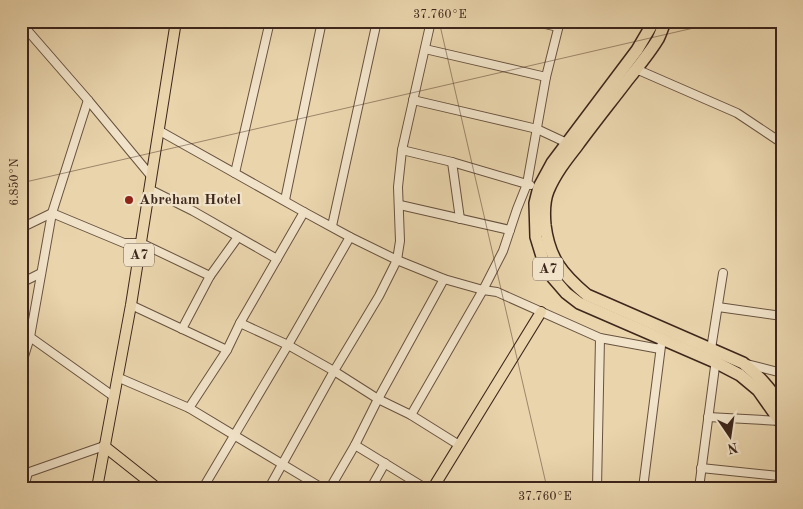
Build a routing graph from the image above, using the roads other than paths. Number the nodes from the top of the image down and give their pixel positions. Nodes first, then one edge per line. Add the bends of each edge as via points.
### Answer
1 (176, 21) edge
2 (270, 21) edge
3 (322, 21) edge
4 (377, 21) edge
5 (431, 21) edge
6 (532, 21) edge
7 (654, 21) edge
8 (665, 21) edge
9 (21, 23) edge
10 (559, 24) edge
11 (424, 49) junction
12 (636, 69) junction
13 (546, 77) junction
14 (88, 100) junction
15 (413, 100) junction
16 (537, 129) junction
17 (158, 130) junction
18 (567, 143) junction
19 (782, 143) edge
20 (402, 150) junction
21 (452, 162) junction
22 (235, 173) junction
23 (152, 176) junction
24 (527, 184) junction
25 (149, 189) junction
26 (544, 189) junction
27 (285, 200) junction
28 (400, 205) junction
29 (304, 212) junction
30 (52, 213) junction
31 (460, 219) junction
32 (332, 226) junction
33 (21, 228) edge
34 (510, 230) junction
35 (238, 237) junction
36 (350, 237) junction
37 (141, 243) junction
38 (277, 259) junction
39 (397, 260) junction
40 (41, 273) junction
41 (723, 273) dead end
42 (210, 276) junction
43 (444, 279) junction
44 (21, 283) edge
45 (483, 290) junction
46 (131, 305) junction
47 (718, 306) junction
48 (541, 312) junction
49 (782, 316) edge
50 (240, 323) junction
51 (182, 329) junction
52 (30, 337) junction
53 (600, 338) junction
54 (662, 344) junction
55 (288, 345) junction
56 (227, 350) junction
57 (715, 354) junction
58 (743, 363) junction
59 (21, 366) edge
60 (334, 371) junction
61 (782, 373) edge
62 (117, 377) junction
63 (113, 396) junction
64 (378, 398) junction
65 (782, 406) edge
66 (189, 408) junction
67 (411, 415) junction
68 (708, 417) junction
69 (781, 423) edge
70 (234, 435) junction
71 (355, 445) junction
72 (459, 445) junction
73 (104, 446) junction
74 (385, 463) junction
75 (283, 464) junction
76 (782, 467) edge
77 (701, 468) junction
78 (24, 473) edge
79 (779, 476) junction
80 (24, 488) edge
81 (96, 488) edge
82 (157, 488) edge
83 (203, 488) edge
84 (269, 488) edge
85 (322, 488) edge
86 (330, 488) edge
87 (371, 488) edge
88 (425, 488) edge
89 (433, 488) edge
90 (597, 488) edge
91 (643, 488) edge
92 (699, 488) edge
93 (778, 488) edge

1 - 17 main road, A7
2 - 22 street
3 - 27 street
4 - 32 street
5 - 11 street
6 - 10 street
7 - 18 highway, A7 via 638,50
8 - 12 highway, A7 via 658,39
9 - 14 street
10 - 13 street
11 - 13 street
11 - 15 street
12 - 19 street via 737,113
12 - 26 highway, A7
13 - 16 street
14 - 23 street
14 - 30 street
15 - 16 street
15 - 20 street
16 - 18 street
16 - 24 street
17 - 22 street
17 - 23 main road, A7
18 - 26 highway, A7 via 552,163
20 - 21 street
20 - 28 street via 398,187
21 - 24 street
21 - 31 street
22 - 27 street
23 - 25 main road, A7
24 - 26 street
24 - 34 street
25 - 35 street
25 - 37 main road, A7
26 - 54 highway, A7 via 535,204 536,237 544,263 553,278 580,303
26 - 57 highway, A7 via 544,218 550,250 572,282 587,295
27 - 29 street
28 - 31 street
28 - 39 street
29 - 32 street
29 - 38 street
30 - 33 street
30 - 37 street via 124,243
30 - 40 street
31 - 34 street
32 - 36 street
34 - 45 street
35 - 38 street
35 - 42 street
36 - 39 street
36 - 55 street
37 - 42 street
37 - 46 main road, A7
38 - 50 street
39 - 43 street
39 - 60 street
40 - 44 street
40 - 52 street
41 - 47 street
42 - 51 street
43 - 45 street
43 - 64 street
45 - 48 street via 497,292
45 - 67 street
46 - 51 street
46 - 62 main road, A7
47 - 49 street
47 - 57 street
48 - 53 street
48 - 72 main road
50 - 55 street
50 - 56 street
51 - 56 street
52 - 59 street
52 - 63 street
53 - 54 street
53 - 90 street
54 - 57 highway, A7
54 - 91 street
55 - 60 street
55 - 70 street
56 - 66 street
57 - 58 highway, A7
57 - 68 street
57 - 69 highway, A7 via 758,390
58 - 61 street
58 - 65 highway, A7 via 758,375
60 - 64 street
60 - 75 street
62 - 63 main road, A7
62 - 66 street
63 - 73 main road, A7
64 - 67 street
64 - 71 street
66 - 70 street
67 - 72 street
68 - 69 street
68 - 77 street
70 - 75 street
70 - 83 street
71 - 74 street
71 - 86 street
72 - 89 main road
73 - 78 street
73 - 81 main road, A7
73 - 82 main road
74 - 87 street
74 - 88 street
75 - 84 street
75 - 85 street
76 - 79 street
77 - 79 street
77 - 92 street
78 - 80 street
79 - 93 street

